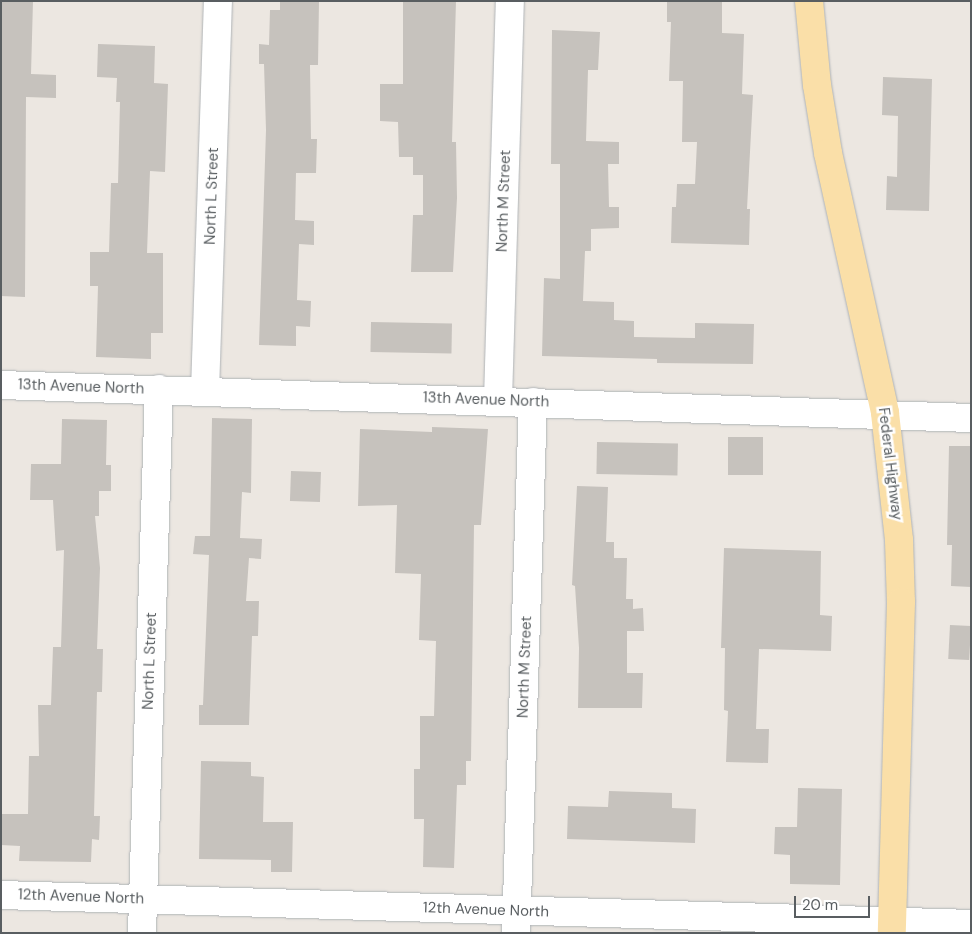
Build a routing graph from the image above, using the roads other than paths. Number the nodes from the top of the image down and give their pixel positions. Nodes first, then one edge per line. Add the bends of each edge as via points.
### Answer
1 (218, 1) edge
2 (510, 1) edge
3 (809, 1) edge
4 (1, 384) edge
5 (159, 389) junction
6 (205, 391) junction
7 (498, 400) junction
8 (533, 402) junction
9 (885, 413) junction
10 (971, 418) edge
11 (1, 895) edge
12 (143, 899) junction
13 (517, 922) edge
14 (971, 924) edge
15 (892, 927) edge
16 (142, 933) edge

1 - 6 street, North L Street
2 - 7 street, North M Street
3 - 9 main road, Federal Highway via 828,153
4 - 5 street, 13th Avenue North
5 - 6 street, 13th Avenue North
5 - 12 street, North L Street
6 - 7 street, 13th Avenue North
7 - 8 street, 13th Avenue North
8 - 9 street, 13th Avenue North
8 - 13 street, North M Street
9 - 10 street, 13th Avenue North
9 - 15 main road, Federal Highway via 902,602
11 - 12 street, 12th Avenue North
12 - 13 street, 12th Avenue North
12 - 16 street, North L Street
13 - 15 street, 12th Avenue North
14 - 15 street, 12th Avenue North

